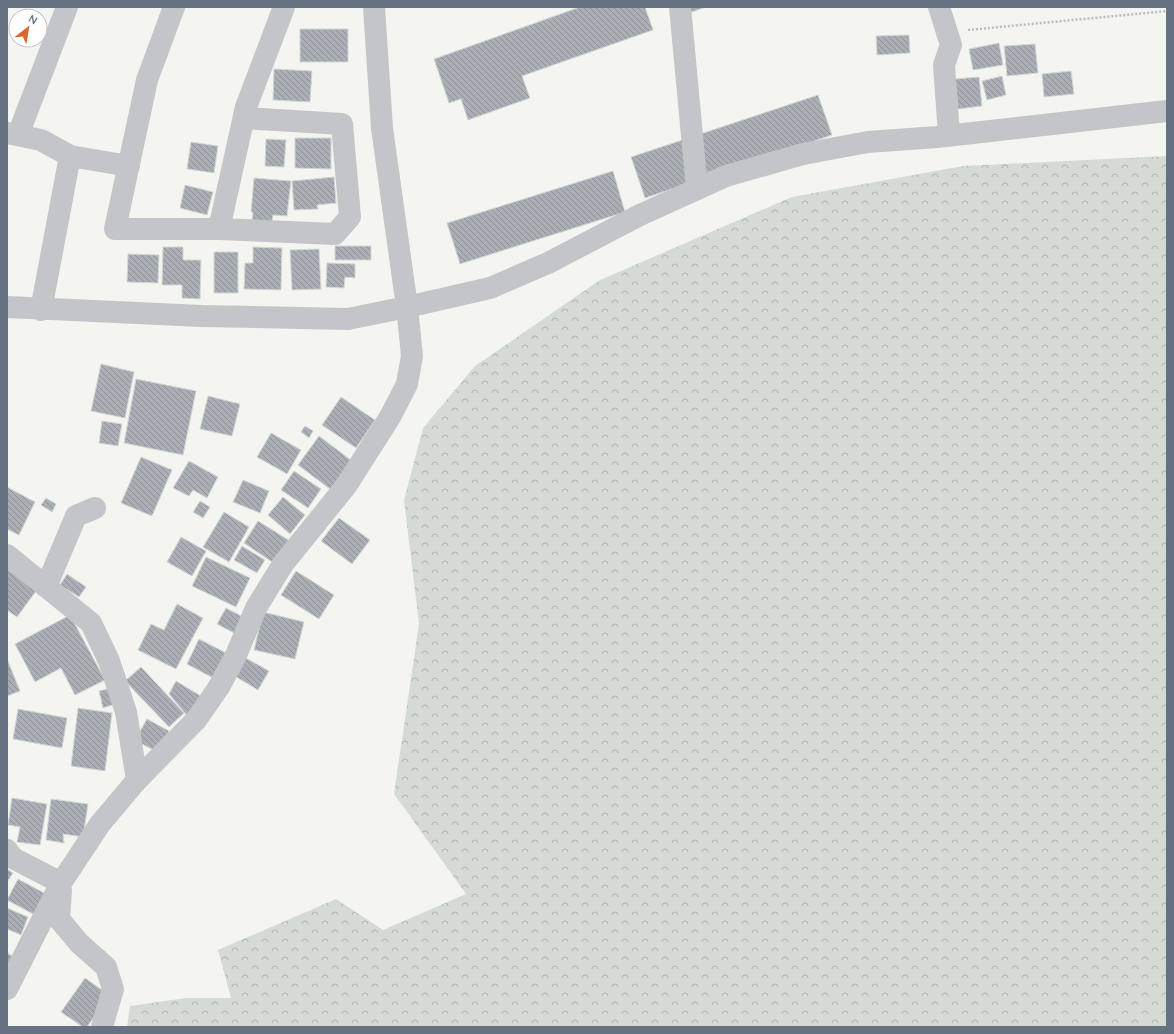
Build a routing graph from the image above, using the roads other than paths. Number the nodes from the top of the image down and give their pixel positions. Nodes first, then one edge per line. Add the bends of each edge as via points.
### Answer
1 (67, 7) edge
2 (174, 7) edge
3 (284, 7) edge
4 (374, 7) edge
5 (680, 7) edge
6 (939, 7) edge
7 (1167, 111) edge
8 (244, 118) junction
9 (12, 134) edge
10 (949, 135) junction
11 (70, 156) junction
12 (128, 166) junction
13 (698, 189) junction
14 (219, 229) junction
15 (407, 307) junction
16 (7, 308) edge
17 (41, 310) junction
18 (95, 508) dead end
19 (7, 555) edge
20 (46, 587) junction
21 (137, 780) junction
22 (7, 850) edge
23 (61, 883) junction
24 (7, 989) edge
25 (102, 1027) edge

1 - 9 street
2 - 12 street via 147,80
3 - 8 street
4 - 15 street via 382,128
5 - 13 street
6 - 10 street via 951,46 944,65
7 - 10 street
8 - 14 street
8 - 14 street via 342,124 350,217 334,234
9 - 11 street via 41,140
10 - 13 street via 868,142 803,154 726,176
11 - 12 street
11 - 17 street
12 - 14 street via 115,229
13 - 15 street via 640,215 548,263 490,288
15 - 17 street via 348,318
15 - 21 street via 412,356 407,384 390,417 346,486 283,564 256,608 219,687 196,720
16 - 17 street
18 - 20 street via 76,516
19 - 20 street
20 - 21 street via 91,622 109,661 126,712
21 - 23 street via 100,824
22 - 23 street via 13,858
23 - 24 street
23 - 25 street via 59,919 79,943 106,967 113,989

